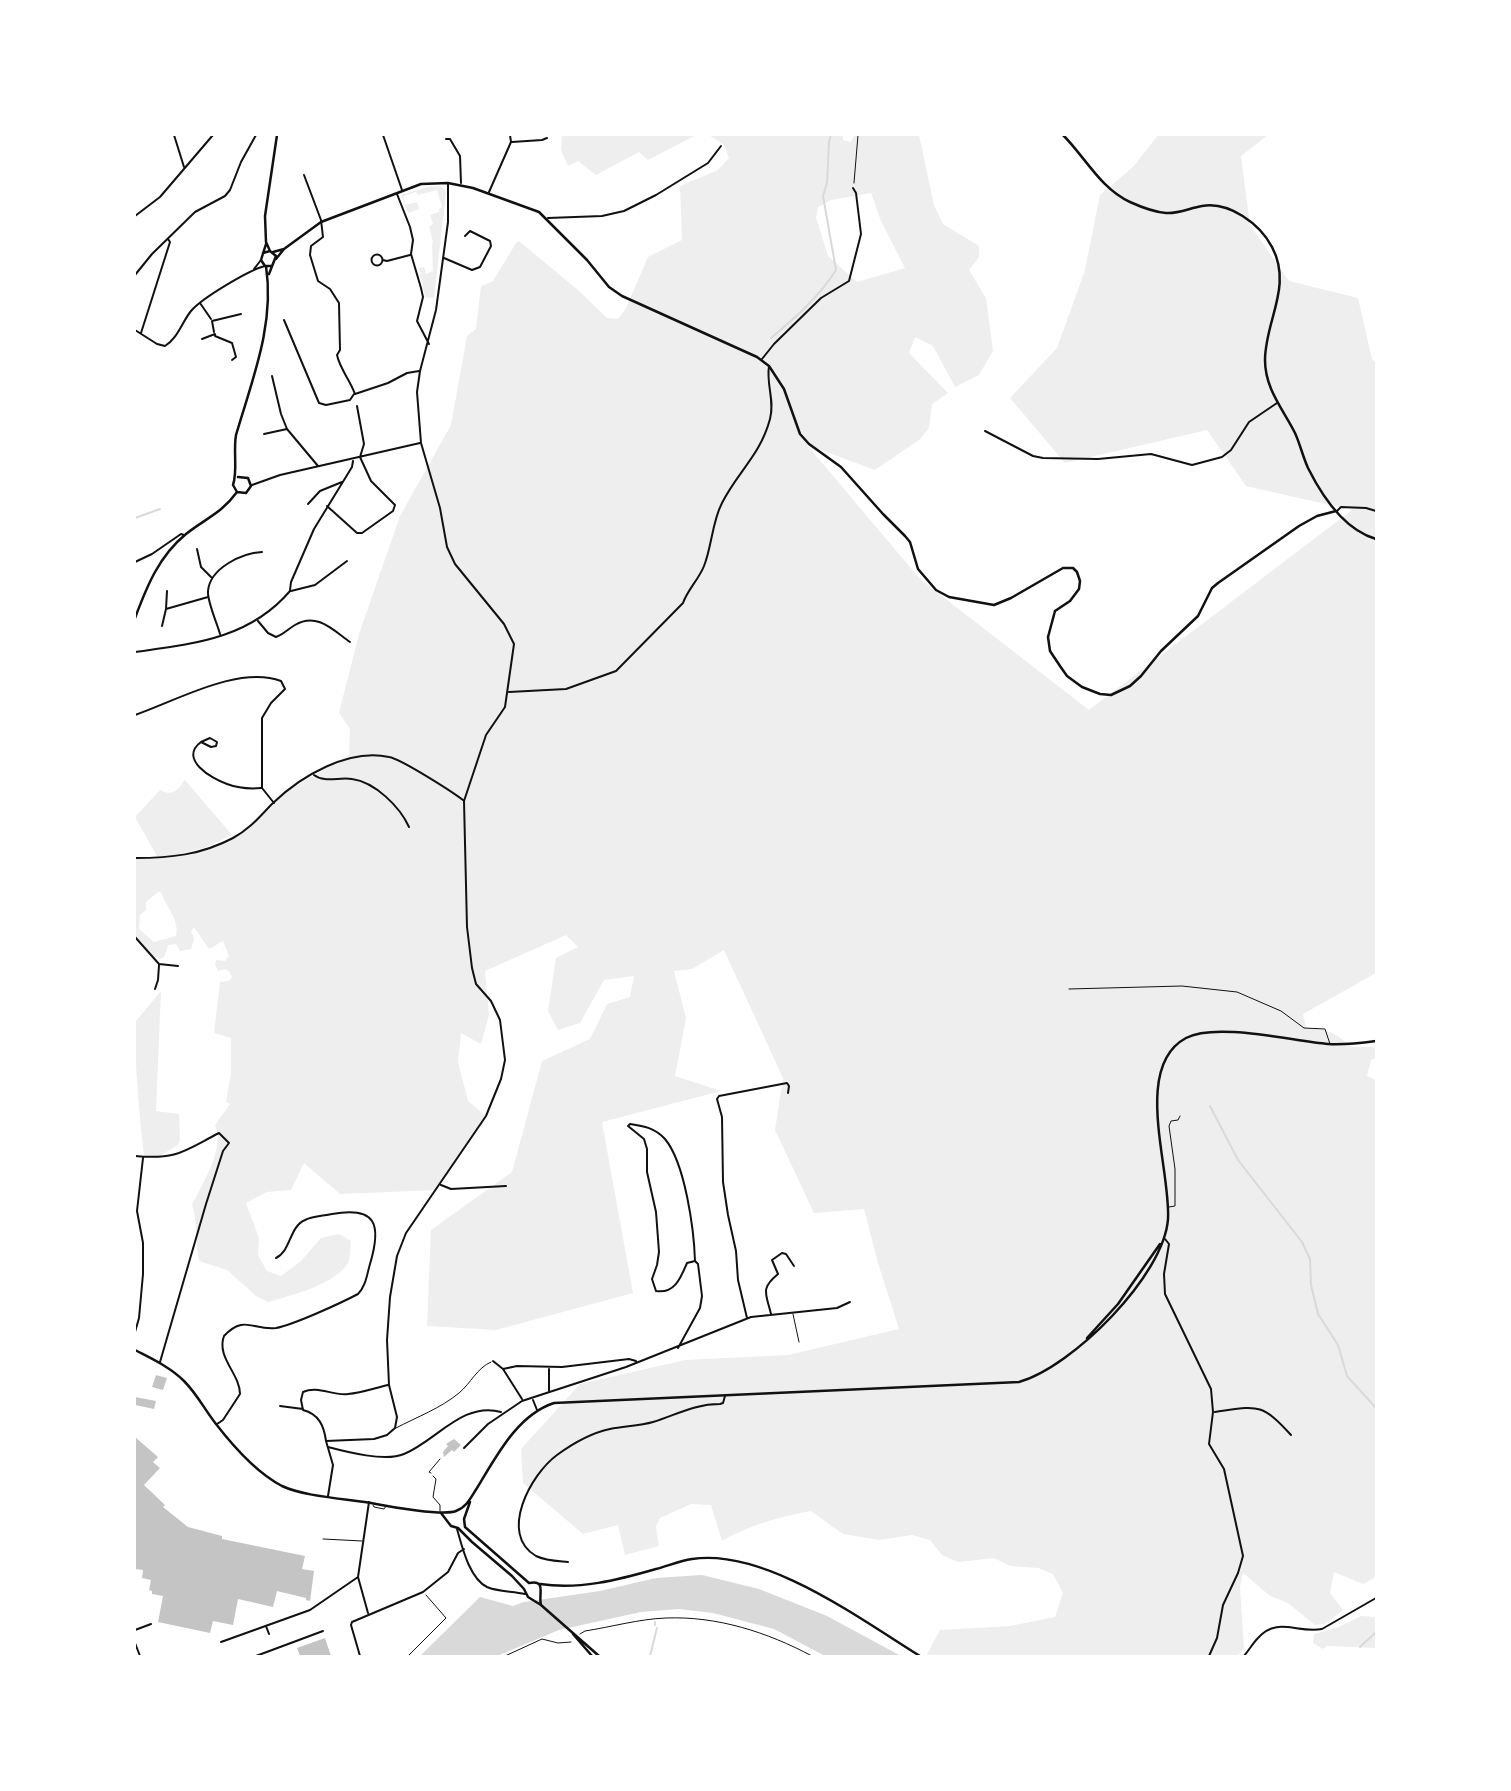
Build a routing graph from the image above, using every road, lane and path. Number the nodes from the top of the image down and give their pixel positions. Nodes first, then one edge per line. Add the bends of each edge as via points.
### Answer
1 (174, 135) edge
2 (213, 135) edge
3 (256, 135) edge
4 (277, 135) edge
5 (383, 135) edge
6 (510, 135) edge
7 (858, 135) edge
8 (1063, 135) edge
9 (547, 138) dead end
10 (446, 139) dead end
11 (511, 142) junction
12 (721, 146) dead end
13 (185, 168) junction
14 (304, 175) dead end
15 (449, 183) junction
16 (461, 185) junction
17 (853, 188) joint
18 (402, 190) junction
19 (397, 192) junction
20 (489, 193) junction
21 (135, 216) edge
22 (547, 218) junction
23 (321, 222) junction
24 (465, 236) dead end
25 (167, 238) junction
26 (266, 242) junction
27 (284, 249) junction
28 (272, 252) junction
29 (263, 253) junction
30 (411, 254) junction
31 (443, 258) junction
32 (276, 259) junction
33 (261, 260) junction
34 (383, 260) dead end
35 (266, 266) junction
36 (272, 266) junction
37 (253, 270) junction
38 (135, 275) edge
39 (268, 278) junction
40 (200, 303) junction
41 (241, 314) dead end
42 (284, 320) dead end
43 (212, 321) junction
44 (135, 330) edge
45 (141, 334) junction
46 (215, 334) junction
47 (202, 339) dead end
48 (429, 344) junction
49 (232, 359) dead end
50 (762, 360) junction
51 (769, 366) junction
52 (420, 371) junction
53 (272, 376) dead end
54 (355, 394) junction
55 (1277, 403) junction
56 (357, 406) dead end
57 (287, 429) junction
58 (985, 431) dead end
59 (264, 434) dead end
60 (421, 443) junction
61 (360, 457) junction
62 (354, 459) junction
63 (318, 467) junction
64 (237, 477) junction
65 (342, 482) junction
66 (251, 486) junction
67 (237, 492) junction
68 (308, 503) dead end
69 (327, 506) junction
70 (1336, 511) junction
71 (1376, 511) edge
72 (185, 535) junction
73 (1376, 540) edge
74 (197, 549) dead end
75 (262, 552) dead end
76 (347, 561) dead end
77 (135, 562) edge
78 (212, 578) junction
79 (167, 591) dead end
80 (290, 591) junction
81 (209, 597) junction
82 (166, 609) junction
83 (135, 618) edge
84 (258, 621) junction
85 (162, 626) dead end
86 (220, 635) junction
87 (350, 642) dead end
88 (135, 652) edge
89 (508, 693) junction
90 (135, 715) edge
91 (201, 742) dead end
92 (313, 774) junction
93 (262, 788) junction
94 (464, 800) junction
95 (274, 803) junction
96 (409, 827) dead end
97 (135, 858) edge
98 (135, 937) edge
99 (159, 964) junction
100 (178, 966) dead end
101 (155, 989) dead end
102 (1069, 989) dead end
103 (1376, 1041) edge
104 (1331, 1044) junction
105 (788, 1093) dead end
106 (1180, 1116) dead end
107 (135, 1156) edge
108 (144, 1157) junction
109 (440, 1184) junction
110 (506, 1186) dead end
111 (1167, 1207) junction
112 (1164, 1238) junction
113 (276, 1258) dead end
114 (695, 1261) junction
115 (794, 1266) dead end
116 (850, 1302) dead end
117 (793, 1312) junction
118 (771, 1314) junction
119 (747, 1319) junction
120 (135, 1332) edge
121 (799, 1342) dead end
122 (678, 1348) junction
123 (135, 1350) edge
124 (493, 1361) joint
125 (637, 1362) junction
126 (160, 1363) junction
127 (549, 1368) junction
128 (503, 1369) junction
129 (389, 1385) junction
130 (550, 1393) junction
131 (725, 1395) junction
132 (522, 1399) junction
133 (533, 1399) junction
134 (280, 1406) dead end
135 (303, 1409) junction
136 (537, 1410) junction
137 (502, 1412) junction
138 (1213, 1412) junction
139 (216, 1425) junction
140 (395, 1429) junction
141 (1291, 1435) dead end
142 (326, 1441) junction
143 (326, 1447) junction
144 (464, 1448) dead end
145 (440, 1459) dead end
146 (433, 1476) joint
147 (328, 1496) junction
148 (471, 1497) junction
149 (370, 1503) junction
150 (440, 1511) junction
151 (454, 1512) junction
152 (464, 1521) junction
153 (448, 1522) junction
154 (458, 1528) junction
155 (323, 1539) dead end
156 (363, 1541) junction
157 (464, 1549) junction
158 (568, 1562) dead end
159 (358, 1577) junction
160 (529, 1583) junction
161 (540, 1584) junction
162 (553, 1586) junction
163 (525, 1591) junction
164 (423, 1592) junction
165 (541, 1593) junction
166 (1376, 1598) edge
167 (530, 1599) junction
168 (541, 1605) junction
169 (368, 1614) junction
170 (150, 1625) dead end
171 (266, 1626) junction
172 (135, 1630) edge
173 (323, 1631) dead end
174 (570, 1631) junction
175 (580, 1633) dead end
176 (269, 1634) dead end
177 (573, 1641) dead end
178 (222, 1642) dead end
179 (135, 1643) edge
180 (273, 1645) dead end
181 (275, 1649) junction
182 (269, 1652) junction
183 (140, 1656) edge
184 (256, 1656) edge
185 (271, 1656) edge
186 (360, 1656) edge
187 (408, 1656) edge
188 (505, 1656) edge
189 (592, 1656) edge
190 (599, 1656) edge
191 (811, 1656) edge
192 (920, 1656) edge
193 (1209, 1656) edge
194 (1244, 1656) edge

1 - 13 street
2 - 13 street
3 - 25 street via 225,196 195,212
4 - 26 main road via 265,216
5 - 18 street
6 - 11 street
7 - 17 path
8 - 55 main road via 1113,193 1129,202 1166,213 1213,205 1245,218 1265,236 1280,271 1265,360
9 - 11 street
10 - 16 street via 460,156
11 - 20 street
12 - 22 street via 708,163 624,211
13 - 21 street via 160,197
14 - 23 street
15 - 16 main road
15 - 18 main road via 428,182
15 - 31 street
16 - 20 main road
17 - 50 street via 861,234 849,281 821,298
18 - 19 main road
19 - 23 main road
19 - 30 street via 410,227
20 - 22 main road
22 - 50 main road via 622,296
23 - 27 main road
23 - 54 street via 323,237 311,246 310,255 318,281 339,303 337,355
24 - 31 street via 470,231 490,241 480,267 472,270
25 - 38 street
25 - 45 street via 164,265
26 - 28 main road
26 - 29 main road
27 - 28 main road
27 - 32 main road
28 - 29 main road
28 - 32 main road
29 - 33 main road
30 - 34 street
30 - 48 street via 423,297 417,321
31 - 48 street
32 - 36 main road
33 - 35 main road
33 - 37 street
35 - 36 main road
35 - 37 street
35 - 39 main road
36 - 39 main road
37 - 40 street
39 - 64 main road via 262,348 233,450
40 - 43 street
40 - 45 street via 169,344 157,344
41 - 43 street
42 - 54 street via 319,403 350,400
43 - 46 street
44 - 45 street
46 - 47 street
46 - 49 street via 232,343 236,356
48 - 52 street
50 - 51 main road
51 - 70 main road via 784,389 800,434 841,467 905,536 918,569 936,590 994,605 1063,568 1073,568 1079,589 1055,611 1048,645 1067,676 1100,694 1119,692 1141,676 1198,616 1217,583 1300,526
51 - 89 street via 773,405 765,437 721,504 704,566 683,603 616,671 566,690
52 - 54 street
52 - 60 street
53 - 57 street
55 - 58 street via 1249,422 1222,457 1192,465 1151,454 1043,458
55 - 70 main road via 1307,467
56 - 61 street via 364,444
57 - 59 street
57 - 63 street
60 - 61 street
60 - 89 street via 450,555 512,638
61 - 62 street
61 - 69 street via 371,481 395,505 393,512 357,533
62 - 63 street
62 - 65 street
63 - 66 street
64 - 66 main road via 248,478
64 - 67 main road via 233,485
65 - 68 street via 320,491
65 - 69 street
66 - 67 main road via 246,493
67 - 72 main road via 225,508
69 - 80 street
70 - 71 street
70 - 73 main road
72 - 77 street
72 - 83 main road via 155,570
74 - 78 street via 201,567
75 - 78 street via 236,559
76 - 80 street via 315,585
78 - 81 street
79 - 82 street
80 - 84 street
81 - 82 street
81 - 86 street
82 - 85 street
84 - 86 street
84 - 87 street via 276,637 296,624 317,620
86 - 88 street via 191,645
89 - 94 street via 505,707 486,736
90 - 93 street via 215,684 253,677 281,681 285,689 262,718
91 - 93 street via 193,755 197,766 211,777 228,785
92 - 94 street via 354,758 393,757
92 - 95 street
92 - 96 street via 320,779 355,779 371,785 394,805
93 - 95 street
94 - 109 street via 467,927 476,984 500,1020 505,1060 486,1116
95 - 97 street via 250,827 208,849 177,858
98 - 99 street
99 - 100 street
99 - 101 street
102 - 104 lane via 1182,986 1237,992 1281,1011 1304,1028 1325,1029
103 - 104 main road
104 - 111 main road via 1209,1032 1187,1037 1172,1048 1158,1074 1157,1091
105 - 119 street via 787,1083 717,1099 727,1215
106 - 111 lane via 1169,1126 1176,1187 1175,1206
107 - 108 street
108 - 120 street via 137,1211 143,1274
108 - 126 street via 175,1156 219,1133 229,1143 205,1204
109 - 110 street via 451,1188
109 - 129 street via 406,1233 397,1256 388,1329
111 - 112 main road
112 - 131 main road via 1118,1304 1072,1352 1047,1371 1019,1382
112 - 138 street via 1169,1244 1165,1294 1206,1376
113 - 139 street via 303,1220 355,1210 369,1217 374,1226 376,1241 358,1294 278,1328 244,1324 224,1336 223,1352 240,1394
114 - 114 street via 692,1217 672,1151 654,1129 630,1124 647,1149 659,1252 652,1279 656,1291 674,1287 687,1263
114 - 122 street via 701,1308
115 - 118 street via 786,1254 772,1260 778,1274 765,1289
116 - 117 street via 837,1308
117 - 118 street
117 - 121 lane
118 - 119 street
119 - 122 street
122 - 125 street
123 - 126 main road
124 - 128 street
124 - 140 lane via 443,1405
125 - 127 street via 608,1360
125 - 130 street
126 - 139 main road via 184,1381
127 - 128 street
127 - 130 street
128 - 132 street
129 - 135 street via 351,1394 311,1388 303,1392
129 - 140 street via 397,1417
130 - 133 street
131 - 136 main road via 563,1401
131 - 158 street via 720,1405 691,1407 653,1422 597,1432 538,1472 524,1496 520,1527 524,1545 538,1557
132 - 133 street
132 - 137 street
133 - 136 street
134 - 135 street
135 - 142 street via 319,1420
136 - 148 main road via 515,1431
137 - 143 street via 468,1414 399,1456
137 - 144 street
138 - 141 street via 1254,1406
138 - 193 street via 1209,1444 1224,1469 1243,1556
139 - 147 main road via 276,1482
140 - 142 street via 374,1439
142 - 143 street
143 - 147 street via 333,1465
145 - 146 path via 429,1472
146 - 150 lane via 433,1497
147 - 149 main road
148 - 151 main road
148 - 152 main road
149 - 150 main road
149 - 156 street
150 - 151 main road
150 - 153 main road
151 - 152 main road via 461,1513
151 - 153 main road
152 - 154 main road
152 - 160 main road via 471,1534
153 - 154 main road
154 - 157 street
154 - 163 main road
155 - 156 lane
156 - 159 street
157 - 163 street via 484,1585
157 - 164 street via 448,1572
159 - 169 street
159 - 171 street via 310,1610
160 - 161 main road
160 - 163 main road
161 - 162 main road
161 - 165 main road
162 - 165 main road
162 - 192 main road via 605,1582 694,1559 728,1560 794,1581
163 - 167 main road
164 - 169 street
164 - 187 path via 446,1618
165 - 167 main road
165 - 168 main road
166 - 194 street via 1322,1629 1271,1627
167 - 168 main road
168 - 174 main road
169 - 186 street via 351,1625
170 - 172 street
171 - 176 street
171 - 178 street
173 - 181 street
174 - 189 main road
174 - 190 main road
175 - 191 path via 664,1618 706,1619 770,1636
177 - 188 path via 542,1639
179 - 183 street
180 - 181 street
181 - 182 street
182 - 184 street
182 - 185 street

